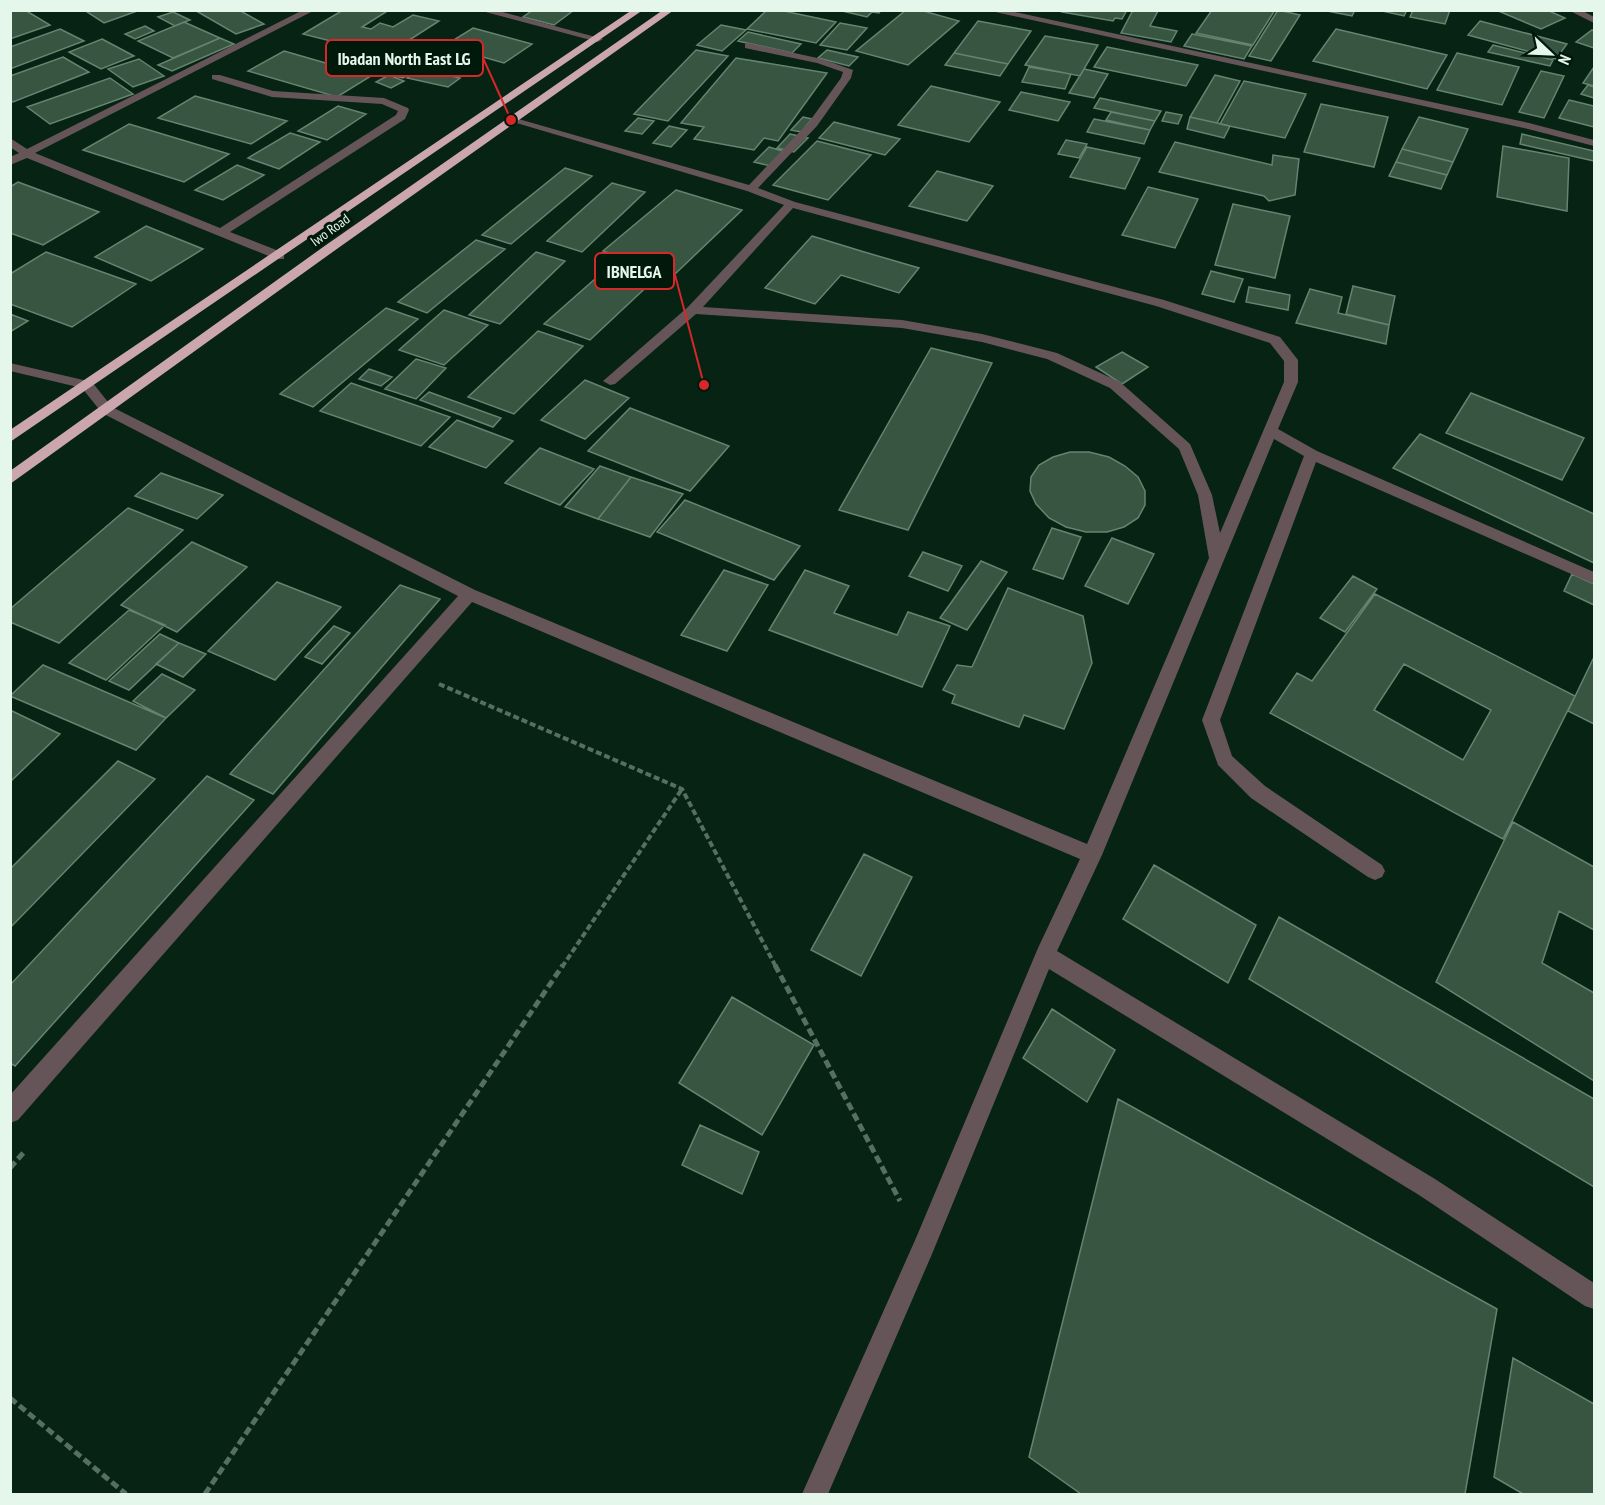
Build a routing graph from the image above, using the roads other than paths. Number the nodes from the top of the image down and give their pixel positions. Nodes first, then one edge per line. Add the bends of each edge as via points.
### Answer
1 (311, 10) edge
2 (482, 10) edge
3 (639, 10) edge
4 (670, 10) edge
5 (990, 10) edge
6 (1572, 10) edge
7 (1594, 20) edge
8 (598, 39) junction
9 (748, 46) dead end
10 (216, 77) dead end
11 (511, 120) junction
12 (10, 141) edge
13 (1594, 143) edge
14 (27, 154) junction
15 (10, 162) edge
16 (751, 189) junction
17 (791, 204) junction
18 (221, 232) junction
19 (280, 256) junction
20 (693, 309) junction
21 (10, 367) edge
22 (610, 381) dead end
23 (87, 385) junction
24 (107, 410) junction
25 (1270, 431) junction
26 (10, 437) edge
27 (1312, 454) junction
28 (10, 479) edge
29 (1216, 558) junction
30 (1594, 578) edge
31 (469, 594) junction
32 (1092, 855) junction
33 (1375, 871) dead end
34 (1045, 955) junction
35 (10, 1112) edge
36 (1594, 1297) edge
37 (815, 1494) edge

1 - 14 street
2 - 8 street
3 - 8 highway, Iwo Road
4 - 11 highway, Iwo Road
5 - 13 street
6 - 7 street
8 - 19 highway, Iwo Road
9 - 16 street via 848,70 813,124
10 - 18 street via 272,94 384,101 404,110 401,117
11 - 16 street
11 - 24 highway, Iwo Road
12 - 14 street
14 - 15 street
14 - 18 street
16 - 17 street
17 - 20 street
17 - 25 street via 1160,303 1275,340 1291,360 1291,382
18 - 19 street
19 - 23 highway, Iwo Road
20 - 22 street
20 - 29 street via 902,324 982,338 1052,356 1115,385 1185,447 1205,495
21 - 23 street
23 - 24 street
23 - 26 highway, Iwo Road
24 - 28 highway, Iwo Road
24 - 31 street
25 - 27 street
25 - 29 street
27 - 30 street
27 - 33 street via 1211,720 1224,760 1258,792
29 - 32 street
31 - 32 street
31 - 35 street
32 - 34 street
34 - 36 street via 1426,1187
34 - 37 street

